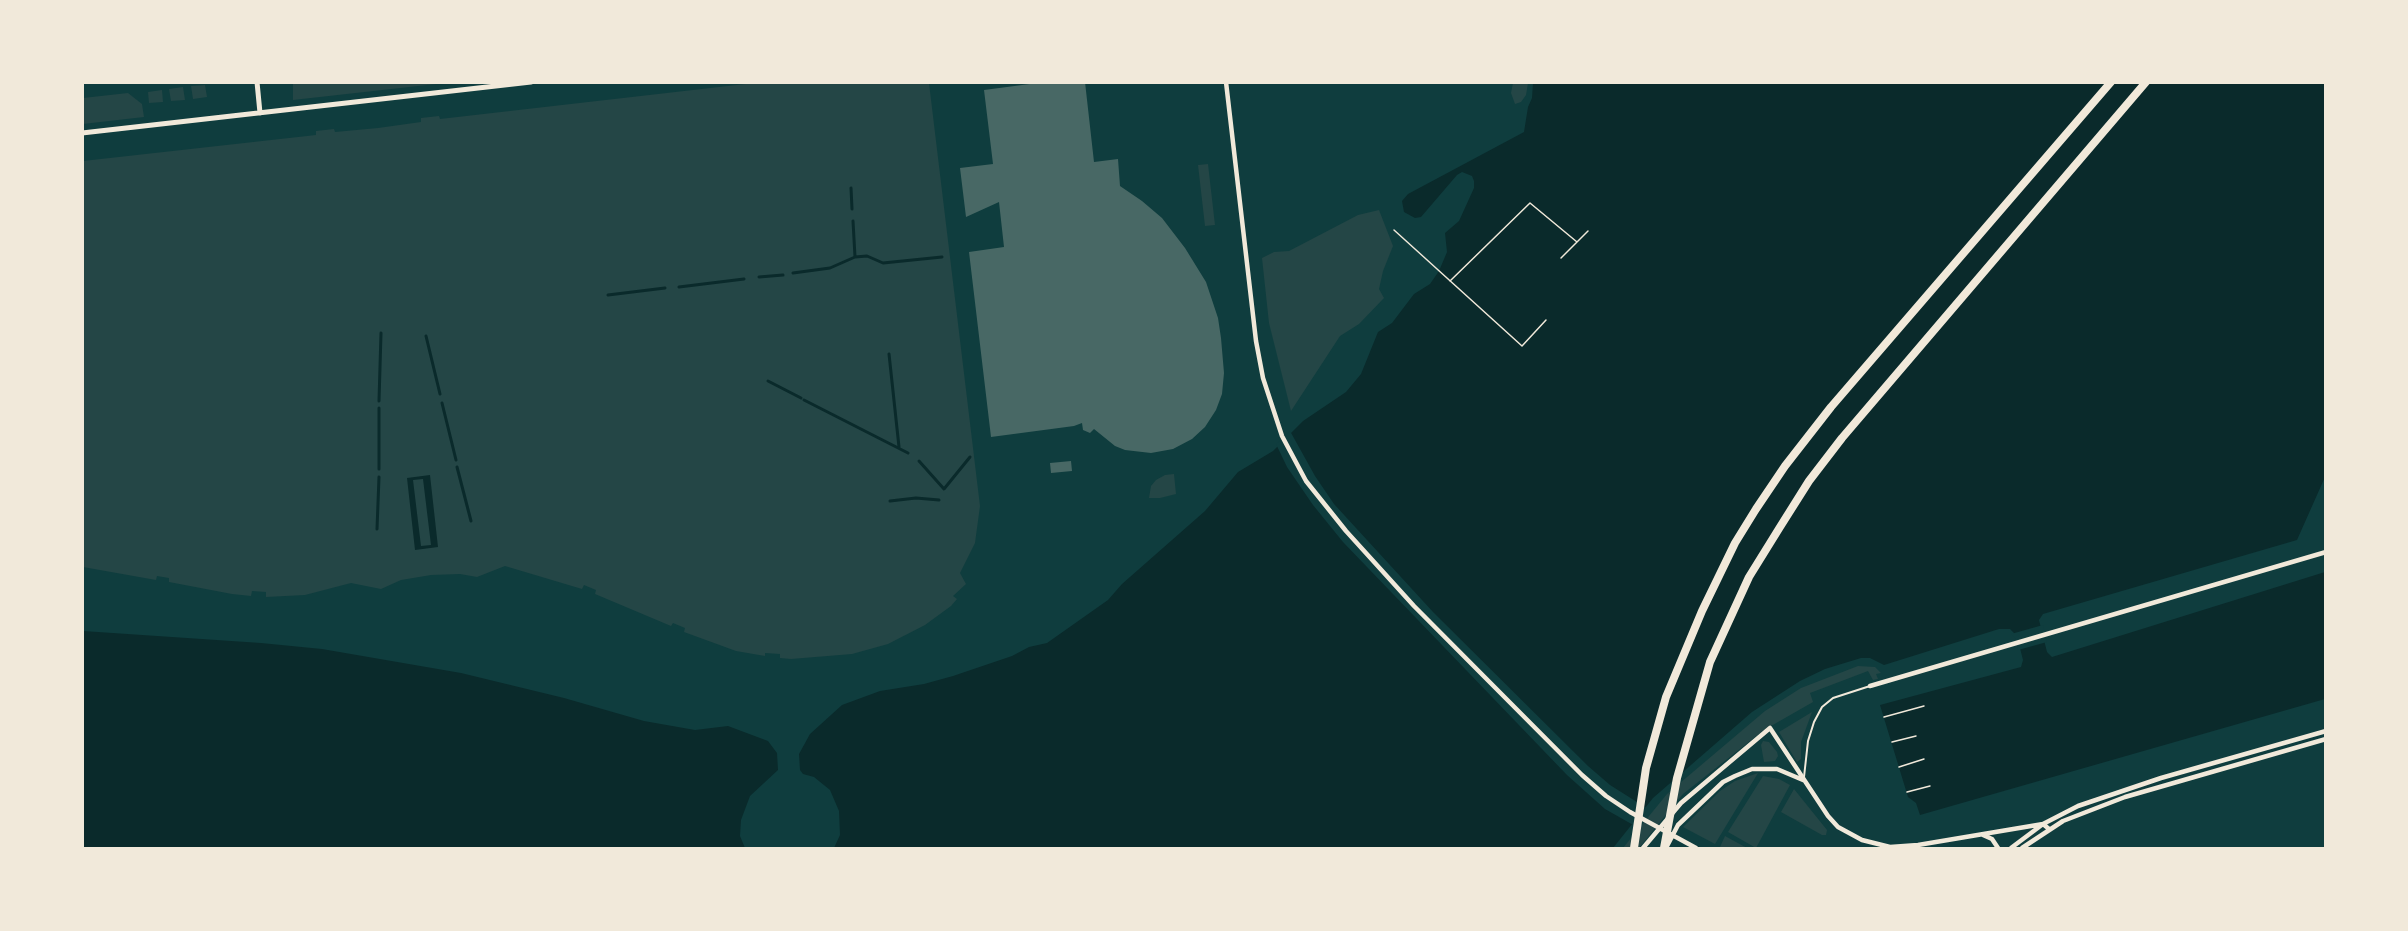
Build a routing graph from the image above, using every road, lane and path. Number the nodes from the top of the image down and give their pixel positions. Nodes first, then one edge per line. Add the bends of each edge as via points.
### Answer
1 (257, 82) edge
2 (531, 82) edge
3 (1226, 82) edge
4 (2111, 82) edge
5 (2146, 82) edge
6 (483, 85) edge
7 (260, 113) junction
8 (82, 134) edge
9 (1394, 230) dead end
10 (1588, 231) dead end
11 (1576, 242) junction
12 (1561, 258) dead end
13 (1450, 280) junction
14 (1546, 320) dead end
15 (2325, 552) edge
16 (1870, 686) joint
17 (1924, 706) dead end
18 (1884, 717) dead end
19 (2325, 731) edge
20 (1916, 736) dead end
21 (2325, 739) edge
22 (1892, 742) dead end
23 (1924, 759) dead end
24 (1899, 766) dead end
25 (1803, 780) junction
26 (1930, 786) dead end
27 (1907, 792) dead end
28 (2043, 824) junction
29 (2049, 829) junction
30 (1980, 834) junction
31 (1634, 849) edge
32 (1643, 849) edge
33 (1665, 849) edge
34 (1696, 849) edge
35 (1998, 849) edge
36 (2011, 849) edge
37 (2022, 849) edge

1 - 7 street
2 - 6 street
3 - 34 street via 1256,341 1282,436 1306,481 1414,606 1539,734 1606,796
4 - 31 highway via 1831,407 1756,509 1712,591 1666,697 1646,768
5 - 33 highway via 1842,438 1780,527 1749,577 1710,662 1677,777
6 - 7 street
7 - 8 street
9 - 13 path
10 - 11 path
11 - 12 path
11 - 13 path via 1530,203
13 - 14 path via 1522,346
15 - 16 street
16 - 25 lane via 1833,698 1822,707 1808,741
17 - 18 path
19 - 28 street via 2122,790
20 - 22 path
21 - 29 street via 2125,797
23 - 24 path
25 - 30 street via 1828,816 1862,840 1890,847
25 - 32 street via 1770,728 1681,803
25 - 33 street via 1777,769 1752,769 1734,776 1678,825
26 - 27 path
28 - 29 street
28 - 30 street
28 - 36 street
29 - 37 street
30 - 35 street via 1992,839

